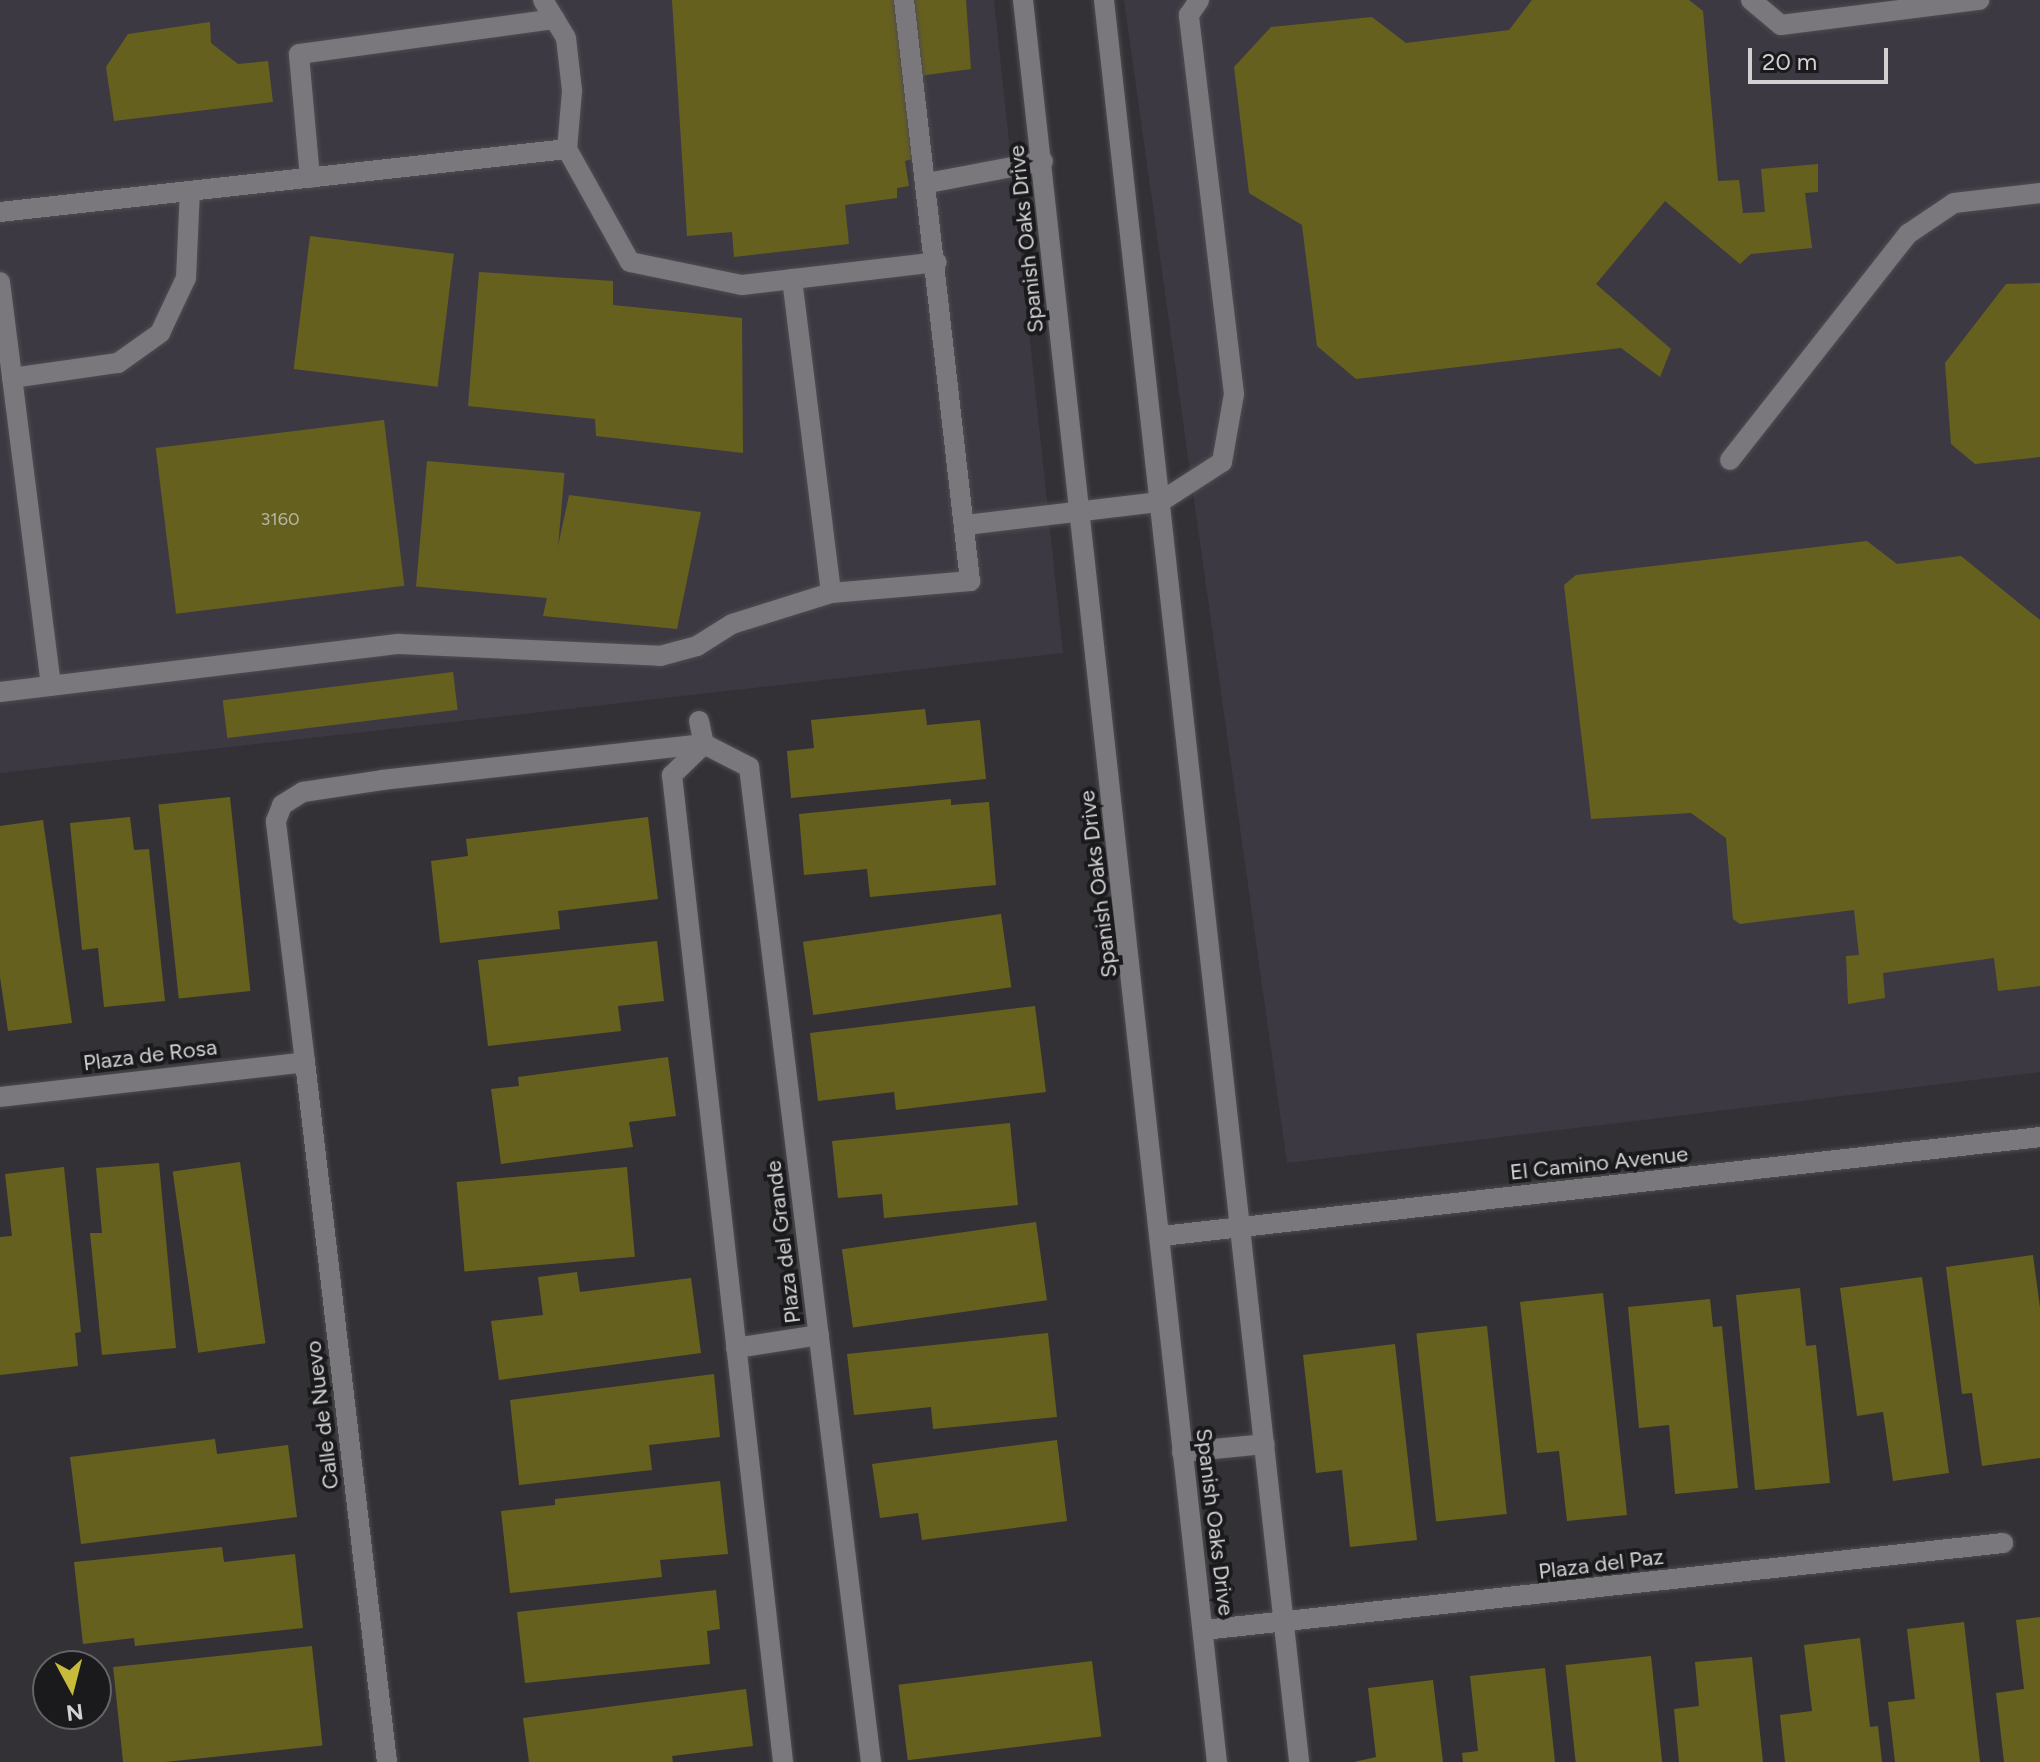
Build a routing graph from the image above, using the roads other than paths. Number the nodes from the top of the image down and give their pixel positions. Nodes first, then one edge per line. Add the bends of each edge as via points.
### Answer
1 (543, 0) edge
2 (904, 0) edge
3 (1023, 0) edge
4 (1104, 0) edge
5 (1199, 0) edge
6 (1751, 0) edge
7 (1979, 0) edge
8 (555, 19) junction
9 (567, 149) junction
10 (1043, 161) junction
11 (310, 178) junction
12 (928, 183) junction
13 (190, 191) junction
14 (2040, 193) edge
15 (0, 212) edge
16 (937, 262) junction
17 (792, 279) junction
18 (0, 282) edge
19 (12, 378) junction
20 (1730, 460) dead end
21 (1160, 502) junction
22 (1079, 512) junction
23 (966, 525) junction
24 (831, 593) junction
25 (51, 686) junction
26 (0, 692) edge
27 (699, 721) dead end
28 (704, 744) junction
29 (305, 1062) junction
30 (0, 1097) edge
31 (2040, 1137) edge
32 (1240, 1227) junction
33 (1162, 1236) junction
34 (819, 1335) junction
35 (736, 1348) junction
36 (1265, 1444) junction
37 (1182, 1452) junction
38 (2003, 1543) dead end
39 (1287, 1624) junction
40 (1204, 1630) junction
41 (387, 1762) edge
42 (783, 1762) edge
43 (871, 1762) edge
44 (1217, 1762) edge
45 (1299, 1762) edge

1 - 8 street
2 - 12 street
3 - 10 street, Spanish Oaks Drive
4 - 21 street
5 - 21 street via 1189,15 1234,394 1222,462
6 - 7 street via 1781,25
8 - 9 street via 566,38 572,91
8 - 11 street via 299,54
9 - 11 street
9 - 17 street via 630,262 742,285
10 - 12 street
10 - 22 street, Spanish Oaks Drive
11 - 13 street
12 - 16 street
13 - 15 street
13 - 19 street via 186,278 160,333 118,363
14 - 20 street via 1954,203 1908,234
16 - 17 street
16 - 23 street
17 - 24 street
18 - 19 street
19 - 25 street
21 - 22 street
21 - 32 street
22 - 23 street
22 - 33 street, Spanish Oaks Drive
23 - 24 street via 970,581
24 - 25 street via 732,624 697,646 660,656 399,644
25 - 26 street
27 - 28 street
28 - 29 street, Calle de Nuevo via 382,780 303,792 282,805 276,821
28 - 34 street, Plaza del Grande via 749,767
28 - 35 street via 672,775
29 - 30 street, Plaza de Rosa
29 - 41 street, Calle de Nuevo
31 - 32 street, El Camino Avenue
32 - 33 street, El Camino Avenue
32 - 36 street
33 - 37 street, Spanish Oaks Drive
34 - 35 street
34 - 43 street, Plaza del Grande
35 - 42 street
36 - 37 street
36 - 39 street
37 - 40 street, Spanish Oaks Drive
38 - 39 street, Plaza del Paz
39 - 40 street, Plaza del Paz
39 - 45 street
40 - 44 street, Spanish Oaks Drive

